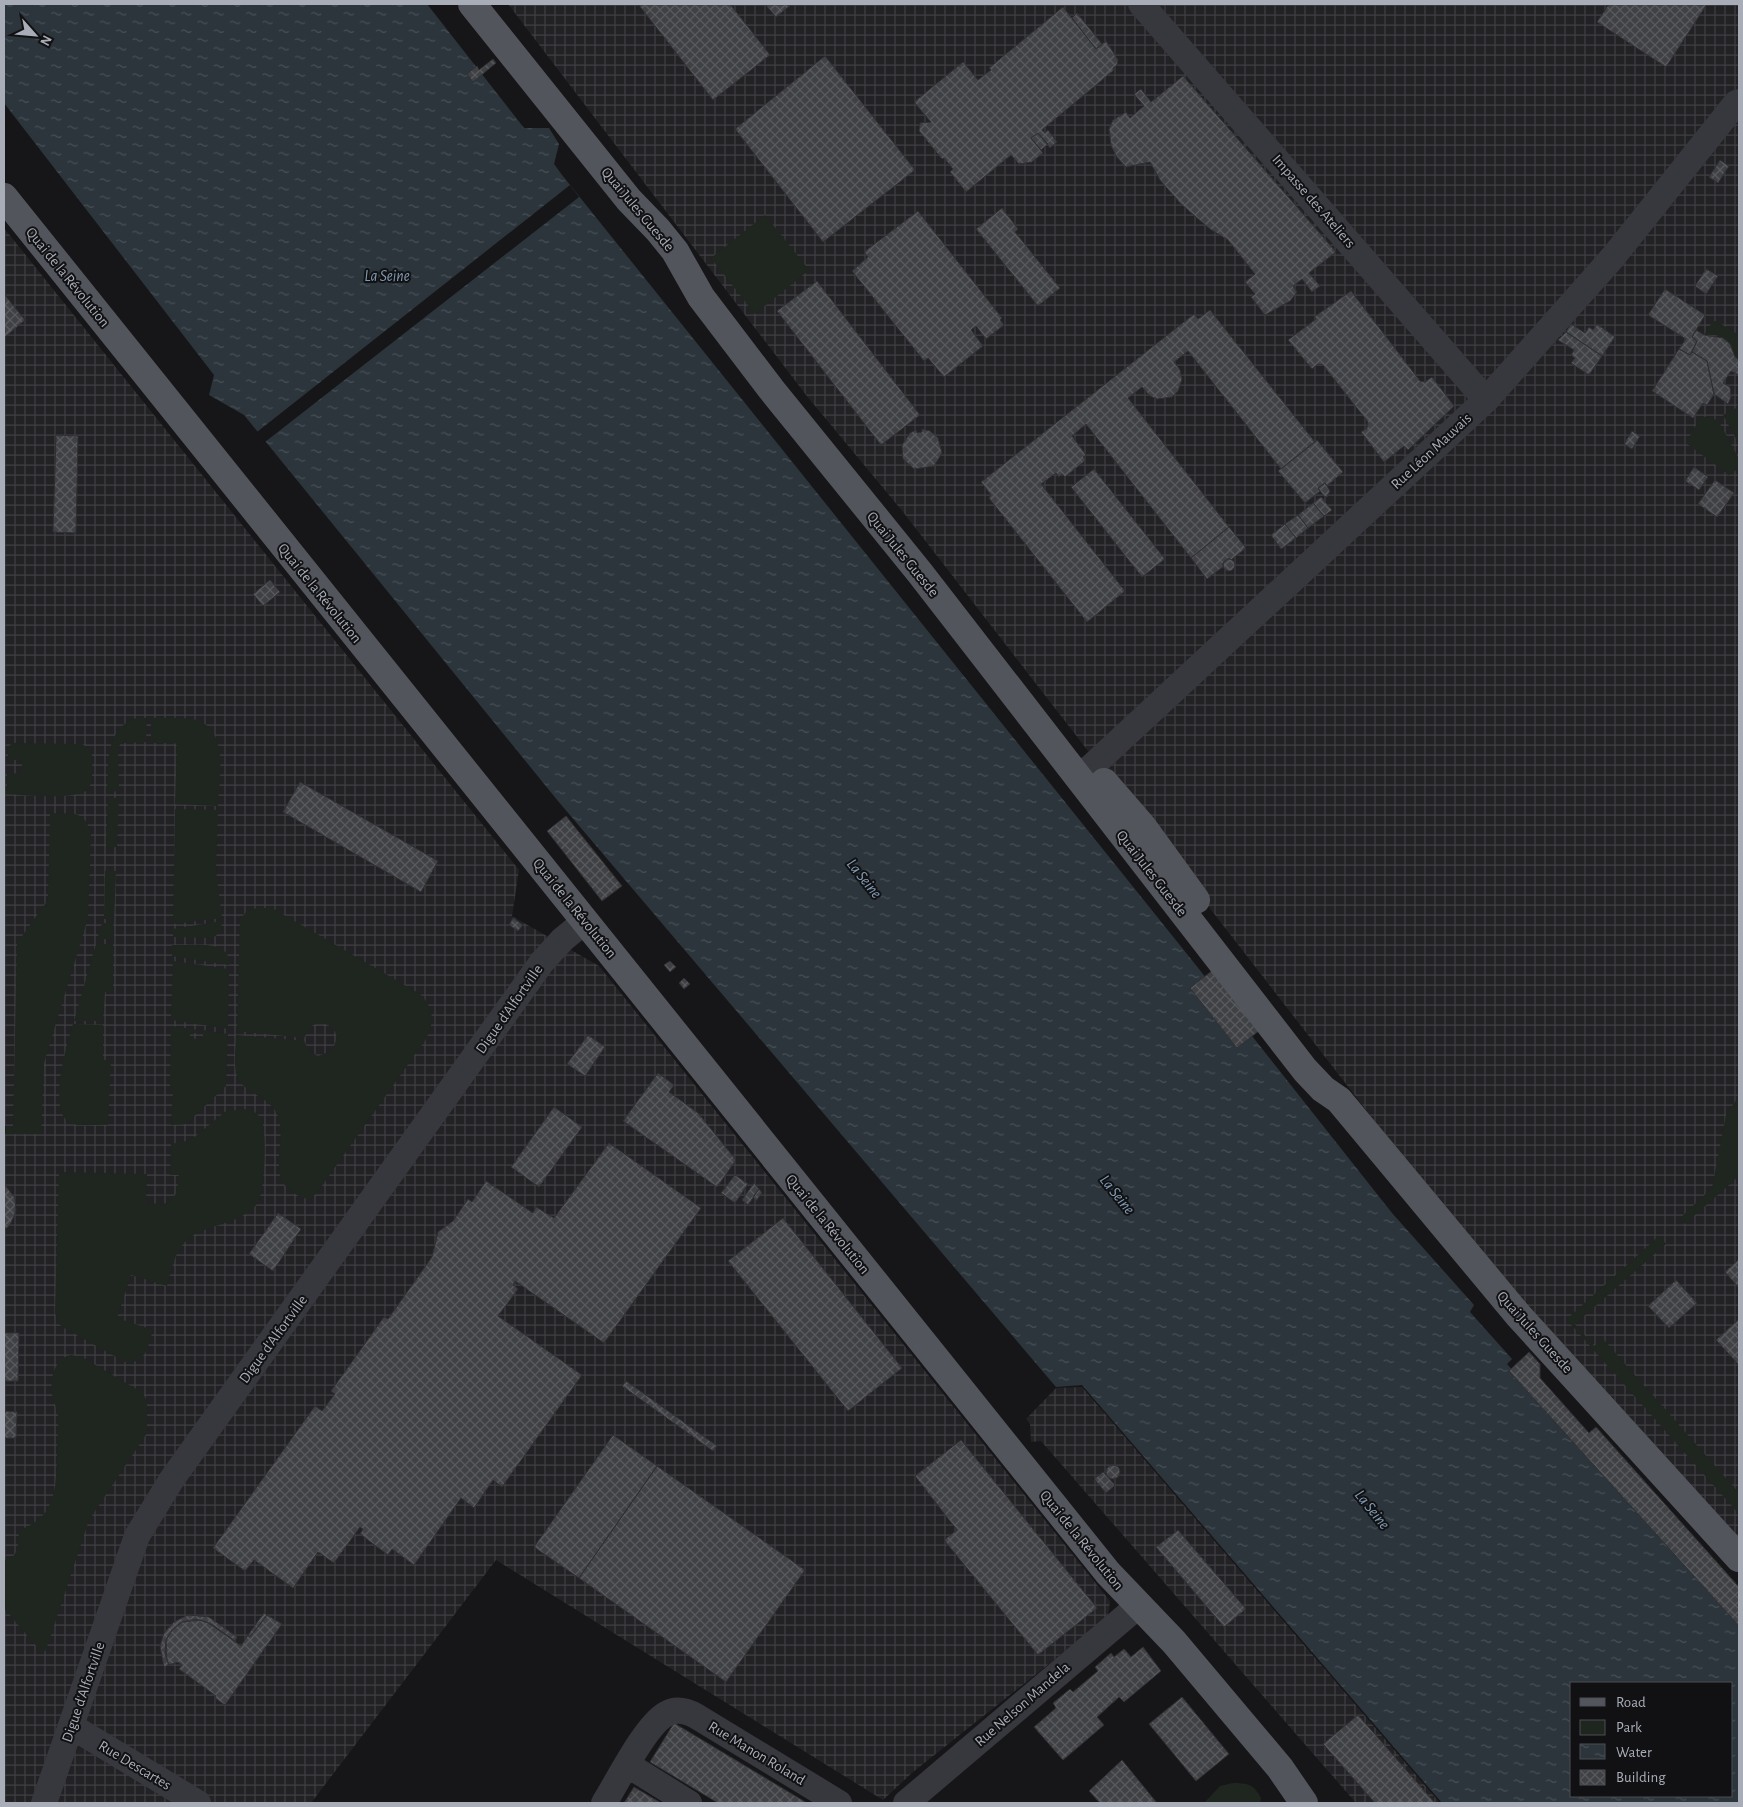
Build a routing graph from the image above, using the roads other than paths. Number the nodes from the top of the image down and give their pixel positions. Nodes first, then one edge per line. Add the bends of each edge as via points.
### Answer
1 (472, 4) edge
2 (490, 4) edge
3 (1141, 4) edge
4 (1738, 102) edge
5 (4, 197) edge
6 (1486, 400) junction
7 (1085, 772) junction
8 (585, 921) junction
9 (1739, 1558) edge
10 (1143, 1612) junction
11 (71, 1726) junction
12 (628, 1765) junction
13 (1293, 1801) edge
14 (44, 1803) edge
15 (198, 1803) edge
16 (604, 1803) edge
17 (689, 1803) edge
18 (839, 1803) edge
19 (906, 1803) edge

1 - 7 main road, Quai Jules Guesde via 629,200 675,251 701,296 765,381
2 - 7 main road, Quai Jules Guesde via 593,137 682,241 788,389 867,486 886,504
3 - 6 street, Impasse des Ateliers
4 - 6 street, Rue Léon Mauvais via 1613,257
5 - 8 main road, Quai de la Révolution
6 - 7 street, Rue Léon Mauvais
7 - 9 main road, Quai Jules Guesde via 1143,828 1250,974 1312,1051 1333,1083 1339,1100 1518,1315
8 - 10 main road, Quai de la Révolution via 1108,1573
8 - 11 street, Digue d'Alfortville via 542,962 172,1479 137,1536
10 - 13 main road, Quai de la Révolution via 1165,1650
10 - 19 street, Rue Nelson Mandela
11 - 14 street, Digue d'Alfortville
11 - 15 street, Rue Descartes
12 - 16 street
12 - 17 street
12 - 18 street, Rue Manon Roland via 659,1720 674,1711 687,1712

